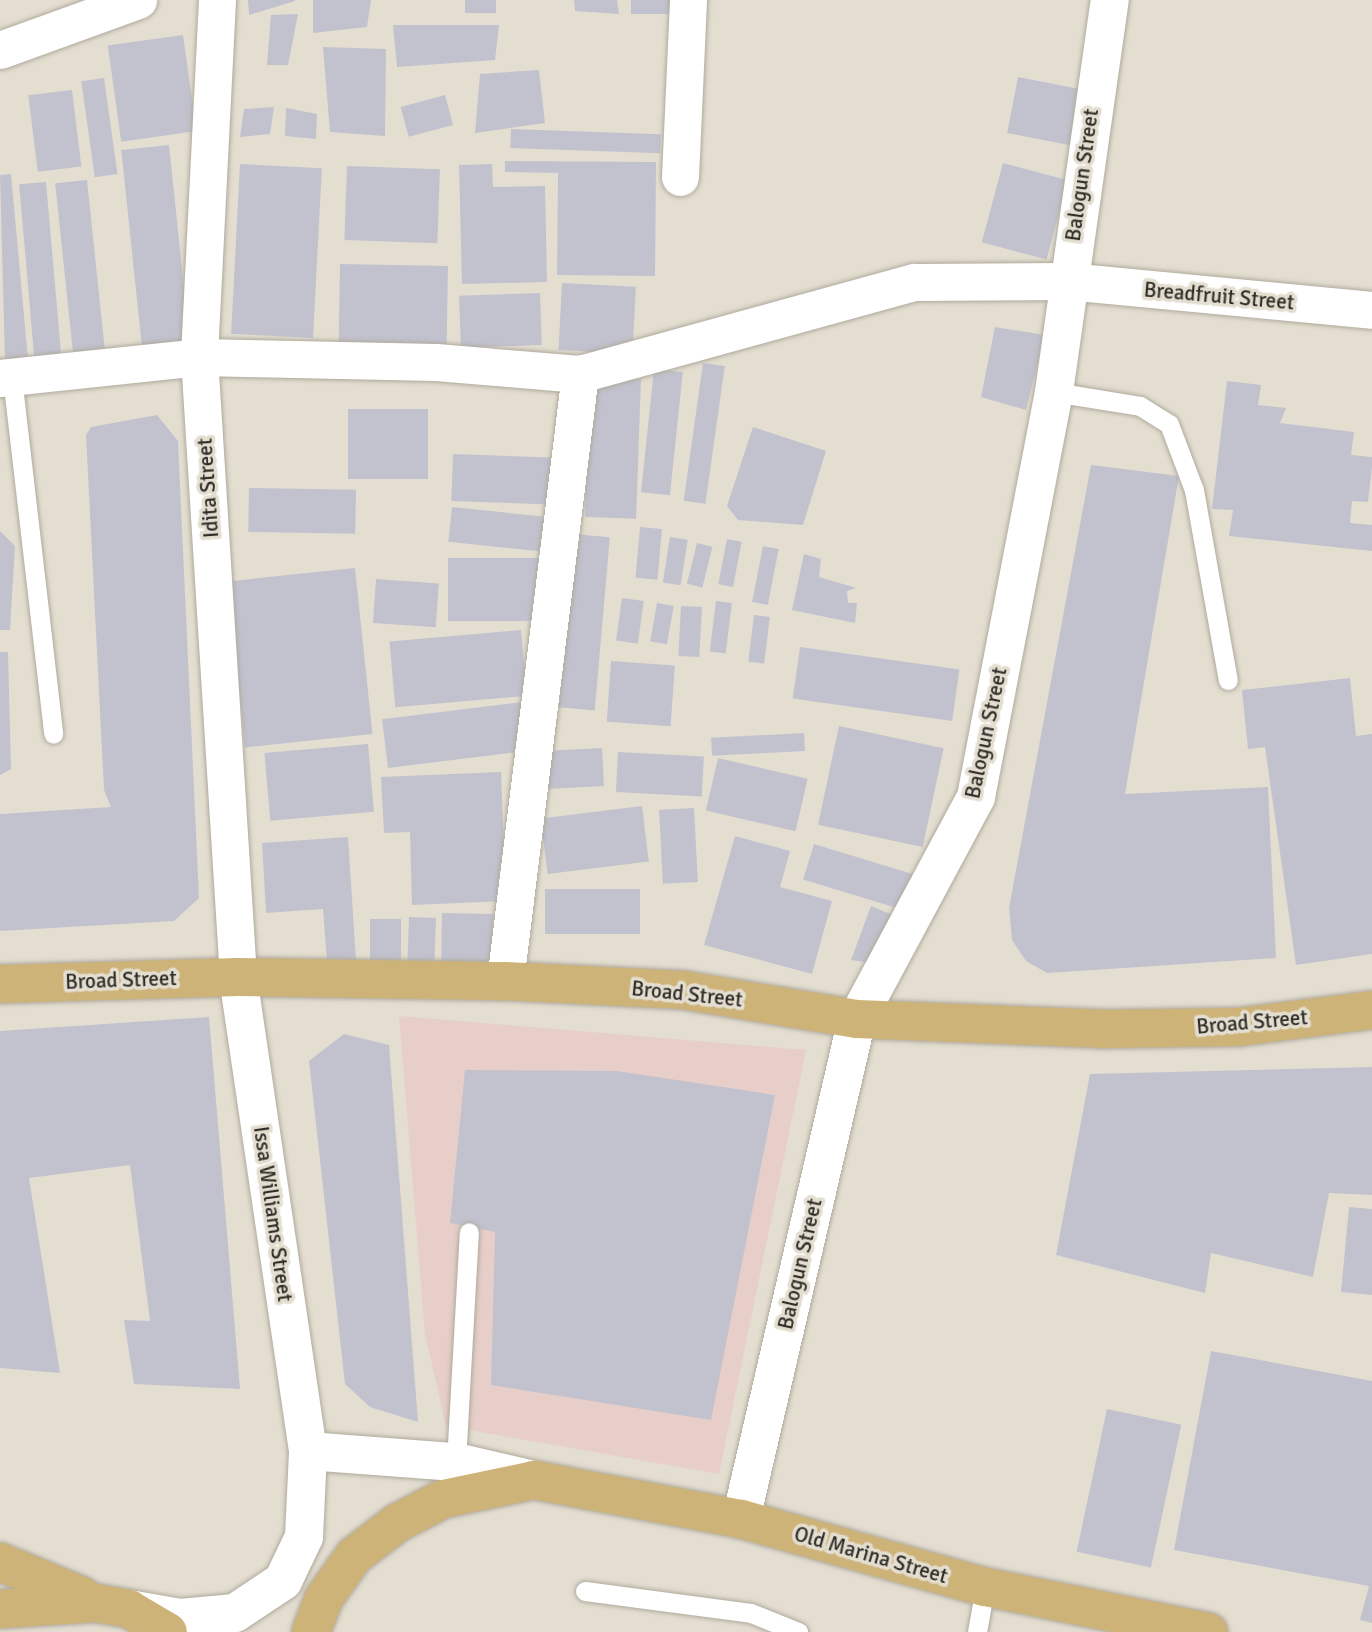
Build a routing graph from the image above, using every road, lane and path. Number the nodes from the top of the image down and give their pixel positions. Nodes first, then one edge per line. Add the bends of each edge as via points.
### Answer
1 (138, 0) edge
2 (217, 0) edge
3 (688, 0) edge
4 (1110, 0) edge
5 (0, 50) edge
6 (680, 177) dead end
7 (1067, 281) junction
8 (1372, 310) edge
9 (199, 357) junction
10 (580, 374) junction
11 (6, 378) edge
12 (1054, 392) junction
13 (1228, 680) dead end
14 (53, 734) dead end
15 (238, 976) junction
16 (505, 981) junction
17 (0, 984) edge
18 (1372, 1010) edge
19 (857, 1019) junction
20 (469, 1232) dead end
21 (308, 1451) junction
22 (456, 1462) junction
23 (534, 1479) junction
24 (741, 1519) junction
25 (0, 1562) edge
26 (985, 1587) junction
27 (586, 1591) dead end
28 (113, 1606) junction
29 (0, 1609) edge
30 (168, 1632) edge
31 (311, 1632) edge
32 (798, 1632) edge
33 (977, 1632) edge
34 (1209, 1632) edge

1 - 5 street
2 - 9 street, Idita Street
3 - 6 street
4 - 7 main road, Balogun Street
7 - 8 street, Breadfruit Street
7 - 10 street, Breadfruit Street via 914,282
7 - 12 main road, Balogun Street
9 - 10 street via 436,362
9 - 11 street
9 - 15 street, Idita Street
10 - 16 street
11 - 14 lane
12 - 13 lane via 1140,406 1169,424 1194,490
12 - 19 main road, Balogun Street via 975,797
15 - 16 main road, Broad Street
15 - 17 main road, Broad Street
15 - 21 main road, Issa Williams Street
16 - 19 main road, Broad Street via 683,990
18 - 19 main road, Broad Street via 1239,1027
19 - 24 main road, Balogun Street
20 - 22 lane
21 - 22 main road, Old Marina Street
21 - 28 main road via 298,1560 268,1593 235,1613 206,1616
22 - 23 main road, Old Marina Street
23 - 24 main road, Old Marina Street
23 - 31 main road, Old Marina Street via 443,1499 397,1523 354,1556 324,1598
24 - 26 main road, Old Marina Street
25 - 28 main road
26 - 33 lane
26 - 34 main road, Old Marina Street
27 - 32 lane via 751,1613
28 - 29 main road
28 - 30 main road

